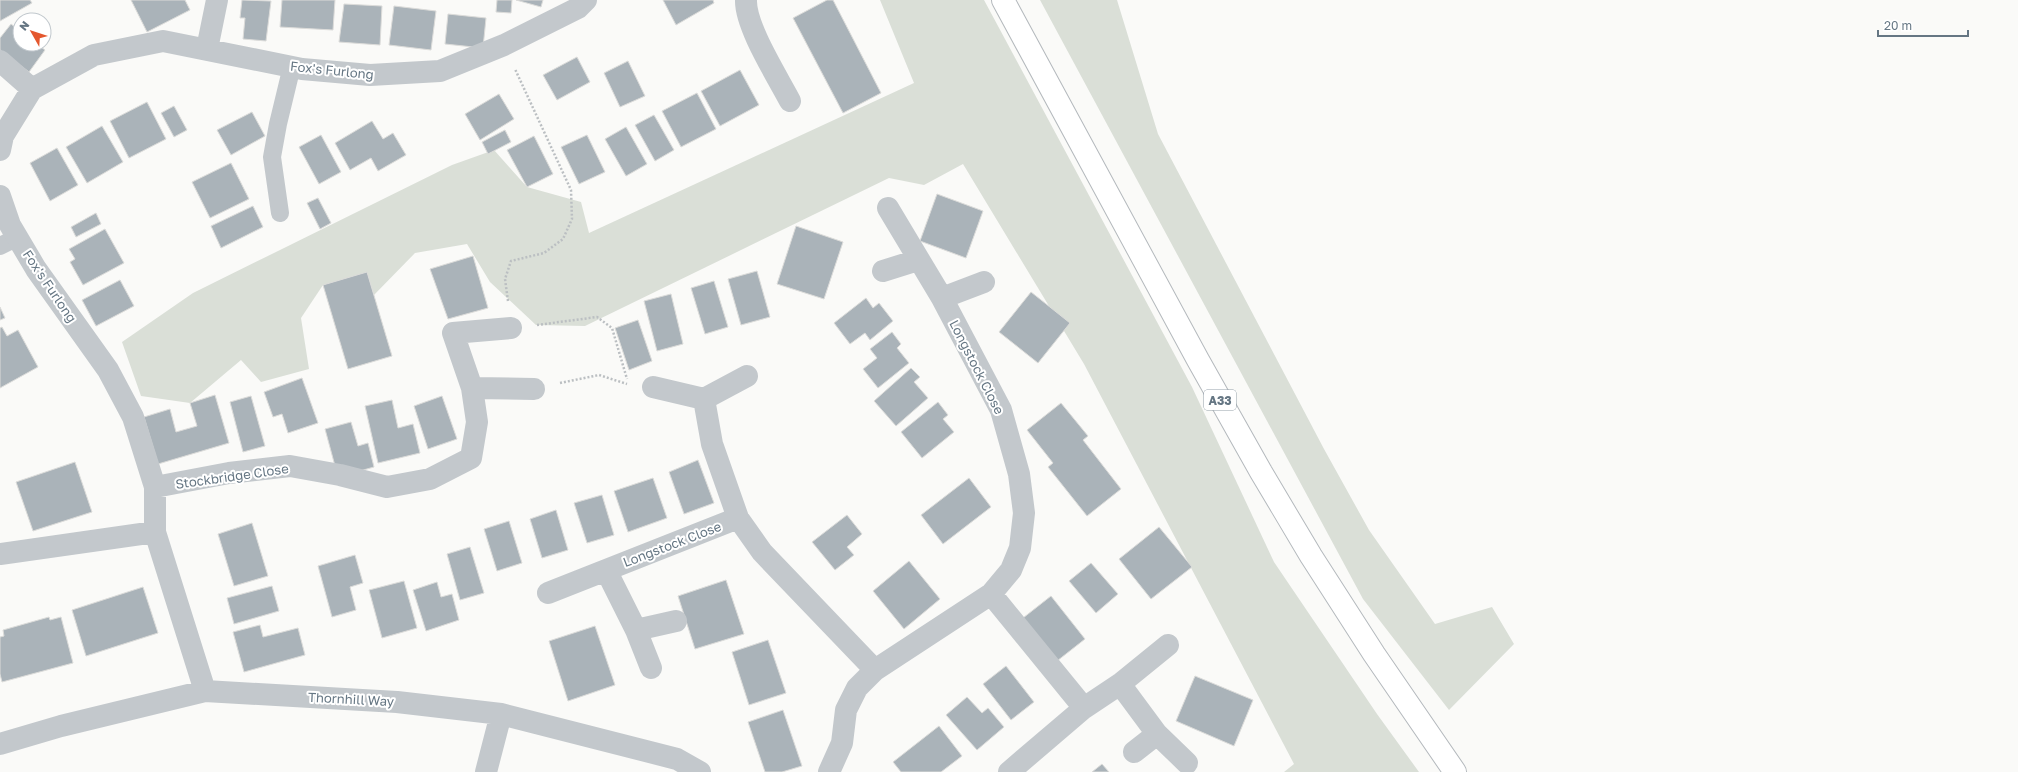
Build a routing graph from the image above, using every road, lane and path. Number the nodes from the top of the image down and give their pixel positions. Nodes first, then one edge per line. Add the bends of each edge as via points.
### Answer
1 (217, 0) edge
2 (586, 0) edge
3 (746, 0) edge
4 (1003, 0) edge
5 (504, 45) junction
6 (207, 49) junction
7 (0, 61) edge
8 (292, 66) junction
9 (32, 89) junction
10 (790, 101) dead end
11 (0, 150) edge
12 (0, 196) edge
13 (888, 208) dead end
14 (280, 212) dead end
15 (9, 242) edge
16 (918, 260) junction
17 (883, 271) dead end
18 (984, 282) dead end
19 (942, 298) junction
20 (511, 328) junction
21 (747, 376) dead end
22 (653, 387) dead end
23 (472, 388) junction
24 (534, 389) joint
25 (704, 399) junction
26 (155, 487) junction
27 (738, 518) junction
28 (155, 532) junction
29 (1, 548) edge
30 (606, 570) junction
31 (548, 593) dead end
32 (990, 594) junction
33 (676, 621) dead end
34 (636, 630) junction
35 (1168, 645) dead end
36 (651, 668) dead end
37 (875, 670) junction
38 (1120, 684) junction
39 (205, 691) junction
40 (1084, 708) junction
41 (501, 714) junction
42 (1156, 734) junction
43 (0, 744) edge
44 (1134, 752) dead end
45 (1187, 763) dead end
46 (486, 772) edge
47 (700, 772) edge
48 (829, 772) edge
49 (1009, 772) edge
50 (1455, 772) edge

1 - 6 street
2 - 5 street, Fox's Furlong via 578,8
3 - 10 street via 751,26
4 - 50 highway, A33 via 1261,472 1374,654
5 - 8 street, Fox's Furlong via 440,70 370,75
5 - 20 path via 571,190 572,218 563,239 544,253 510,261 505,280
6 - 8 street, Fox's Furlong
6 - 9 street, Fox's Furlong via 163,42 94,55
7 - 9 street
8 - 14 lane via 272,158
9 - 11 street, Fox's Furlong via 3,136
12 - 15 street, Fox's Furlong via 10,225
13 - 16 street, Longstock Close
15 - 26 street, Fox's Furlong via 36,269 108,370 133,417
16 - 17 street
16 - 19 street, Longstock Close
18 - 19 street
19 - 32 street, Longstock Close via 1001,410 1019,474 1024,513 1020,548 1011,570
20 - 23 street, Stockbridge Close via 453,333
20 - 24 path via 597,316 612,328 629,384 599,375
21 - 25 street
22 - 25 street
23 - 24 street
23 - 26 street, Stockbridge Close via 478,422 471,458 430,479 387,488 340,475 290,466 229,473
25 - 27 street, Longstock Close via 712,444
26 - 28 street
27 - 30 street, Longstock Close
27 - 37 street, Longstock Close via 762,552
28 - 29 street
28 - 39 street
30 - 31 street, Longstock Close
30 - 34 street, Longstock Close
32 - 37 street, Longstock Close
32 - 40 street
33 - 34 street
34 - 36 street, Longstock Close
35 - 38 street
37 - 48 street, Longstock Close via 857,688 846,710 842,743
38 - 40 street
38 - 42 street
39 - 41 street, Thornhill Way via 397,702
39 - 43 street, Thornhill Way via 61,726
40 - 49 street
41 - 46 street
41 - 47 street, Thornhill Way via 677,759
42 - 44 street
42 - 45 street

